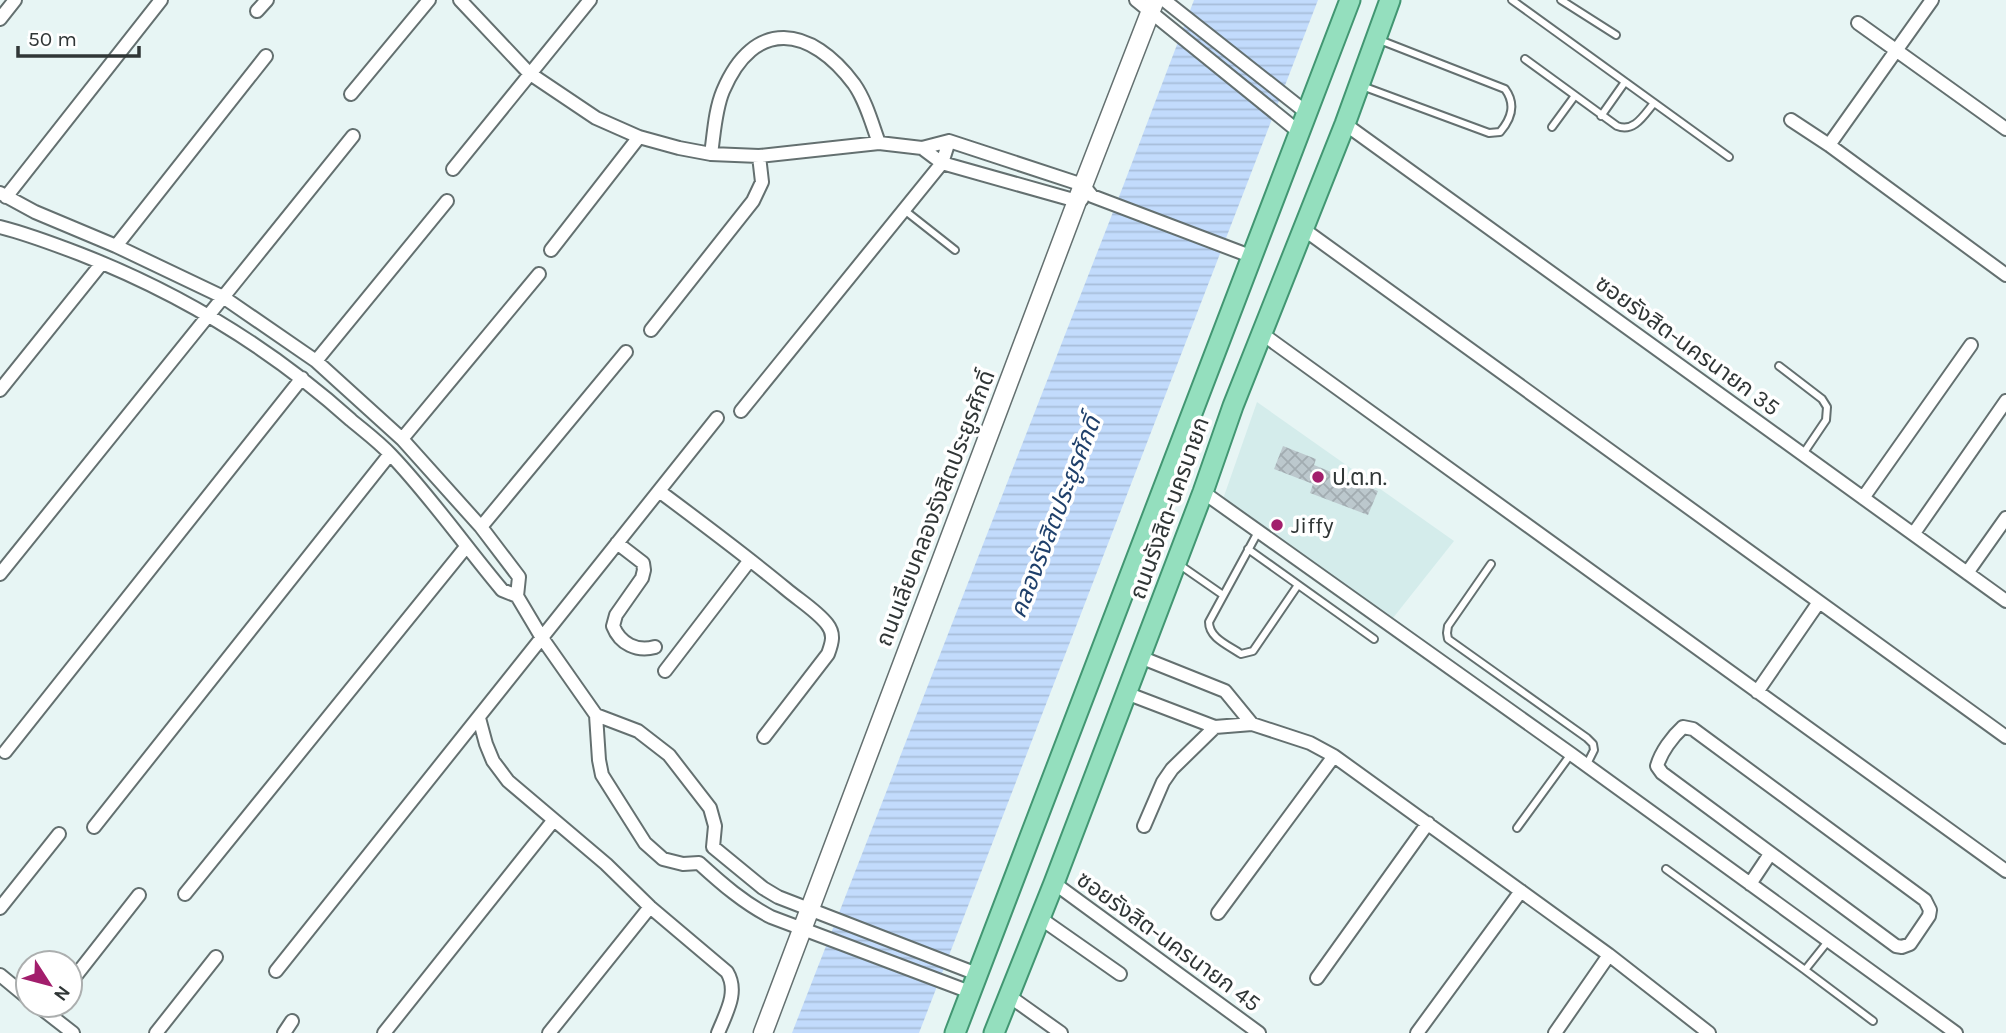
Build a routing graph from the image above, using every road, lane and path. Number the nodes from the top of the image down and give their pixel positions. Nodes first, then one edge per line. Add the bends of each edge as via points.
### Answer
1 (15, 0) edge
2 (161, 0) edge
3 (267, 0) edge
4 (429, 0) edge
5 (460, 0) edge
6 (590, 0) edge
7 (1350, 0) edge
8 (1390, 0) edge
9 (1512, 0) edge
10 (1561, 0) edge
11 (1932, 0) edge
12 (1151, 3) edge
13 (257, 11) dead end
14 (0, 19) edge
15 (1858, 23) dead end
16 (1616, 35) dead end
17 (1376, 38) junction
18 (1898, 50) junction
19 (266, 56) dead end
20 (1525, 60) dead end
21 (529, 73) junction
22 (1625, 82) junction
23 (1358, 85) junction
24 (351, 94) dead end
25 (1574, 97) junction
26 (1654, 103) junction
27 (1300, 108) junction
28 (1601, 116) junction
29 (1791, 120) dead end
30 (1345, 124) junction
31 (1552, 127) dead end
32 (2006, 129) edge
33 (1299, 132) junction
34 (354, 136) dead end
35 (639, 137) junction
36 (949, 141) junction
37 (879, 143) junction
38 (1829, 145) junction
39 (922, 148) junction
40 (711, 155) junction
41 (760, 156) junction
42 (1729, 157) dead end
43 (942, 163) junction
44 (453, 169) dead end
45 (1084, 194) junction
46 (3, 195) edge
47 (447, 201) dead end
48 (903, 209) junction
49 (0, 227) edge
50 (1303, 228) junction
51 (116, 246) junction
52 (551, 250) dead end
53 (955, 250) dead end
54 (1253, 257) junction
55 (102, 263) junction
56 (539, 274) dead end
57 (2006, 275) edge
58 (223, 297) junction
59 (208, 316) junction
60 (651, 330) dead end
61 (1261, 333) junction
62 (1971, 345) dead end
63 (626, 352) dead end
64 (316, 361) junction
65 (1779, 366) dead end
66 (302, 378) junction
67 (0, 390) edge
68 (2006, 401) edge
69 (741, 411) dead end
70 (717, 418) dead end
71 (402, 439) junction
72 (390, 454) junction
73 (1802, 454) junction
74 (659, 491) junction
75 (1203, 492) junction
76 (1863, 498) junction
77 (2006, 518) edge
78 (481, 527) junction
79 (1258, 532) junction
80 (1914, 533) junction
81 (617, 543) junction
82 (466, 547) junction
83 (1248, 549) junction
84 (750, 560) junction
85 (1176, 562) junction
86 (1491, 564) dead end
87 (1967, 573) junction
88 (0, 574) edge
89 (1298, 585) junction
90 (1223, 595) junction
91 (517, 596) junction
92 (2006, 601) edge
93 (1819, 602) junction
94 (542, 638) junction
95 (1374, 639) dead end
96 (655, 647) dead end
97 (1140, 657) junction
98 (665, 671) dead end
99 (1757, 692) junction
100 (1126, 693) junction
101 (596, 715) junction
102 (479, 718) junction
103 (1252, 724) junction
104 (1215, 727) junction
105 (764, 737) dead end
106 (2006, 737) edge
107 (5, 752) dead end
108 (1571, 754) junction
109 (1334, 756) junction
110 (1586, 766) junction
111 (553, 821) junction
112 (1428, 823) junction
113 (1144, 826) dead end
114 (94, 827) dead end
115 (1517, 828) dead end
116 (59, 834) dead end
117 (713, 847) junction
118 (1770, 854) junction
119 (699, 863) junction
120 (1666, 869) dead end
121 (2006, 871) edge
122 (1054, 883) junction
123 (1750, 884) junction
124 (1521, 891) junction
125 (186, 894) dead end
126 (139, 895) dead end
127 (650, 907) junction
128 (0, 908) edge
129 (810, 910) junction
130 (1218, 913) dead end
131 (1040, 918) junction
132 (803, 929) junction
133 (1829, 940) junction
134 (1609, 956) junction
135 (216, 957) dead end
136 (84, 965) edge
137 (1805, 970) junction
138 (276, 971) dead end
139 (1120, 974) dead end
140 (0, 975) edge
141 (1317, 978) dead end
142 (965, 980) junction
143 (14, 986) edge
144 (1009, 996) junction
145 (58, 1019) edge
146 (292, 1021) dead end
147 (1873, 1021) dead end
148 (1701, 1031) edge
149 (73, 1033) edge
150 (156, 1033) edge
151 (284, 1033) edge
152 (384, 1033) edge
153 (549, 1033) edge
154 (718, 1033) edge
155 (762, 1033) edge
156 (955, 1033) edge
157 (994, 1033) edge
158 (1061, 1033) edge
159 (1259, 1033) edge
160 (1417, 1033) edge
161 (1555, 1033) edge
162 (1956, 1033) edge

1 - 14 street
2 - 46 street
3 - 13 street
4 - 24 street
5 - 21 street
6 - 21 street
7 - 27 main road, ถนนรังสิต-นครนายก
8 - 17 main road, ถนนรังสิต-นครนายก
9 - 22 lane
10 - 16 lane
11 - 18 street
12 - 27 street via 1182,15
12 - 33 street via 1172,29
12 - 45 street, ถนนเลียบคลองรังสิตประยูรศักดิ์
15 - 18 street
17 - 23 main road, ถนนรังสิต-นครนายก
17 - 23 lane via 1505,89 1513,105 1506,125 1500,132 1489,133
18 - 32 street
18 - 38 street
19 - 51 street
20 - 25 lane
21 - 35 street via 596,118
21 - 44 street
22 - 26 lane
22 - 28 lane
23 - 30 main road, ถนนรังสิต-นครนายก
25 - 28 lane
25 - 31 lane
26 - 28 lane via 1631,128 1616,126
26 - 42 lane
27 - 33 main road, ถนนรังสิต-นครนายก
29 - 38 street
30 - 50 main road, ถนนรังสิต-นครนายก
30 - 73 street, ซอยรังสิต-นครนายก 35
33 - 54 main road, ถนนรังสิต-นครนายก
34 - 58 street
35 - 40 street
35 - 52 street
36 - 39 street
36 - 43 street
36 - 45 street
37 - 39 street
37 - 40 street via 855,85 838,66 816,48 783,36 750,49 732,72 716,117
37 - 41 street
38 - 57 street
39 - 43 street
40 - 41 street
41 - 60 street via 762,182 753,201
43 - 45 street
43 - 48 street
45 - 54 street
45 - 129 street, ถนนเลียบคลองรังสิตประยูรศักดิ์
46 - 51 street
47 - 64 street
48 - 53 lane
48 - 69 street
49 - 55 street
50 - 61 main road, ถนนรังสิต-นครนายก
50 - 93 street
51 - 58 street
54 - 142 main road, ถนนรังสิต-นครนายก
55 - 59 street
55 - 67 street
56 - 71 street
58 - 59 street
58 - 64 street
59 - 66 street
59 - 88 street
61 - 75 main road, ถนนรังสิต-นครนายก
61 - 99 street
62 - 76 street
63 - 78 street
64 - 71 street
65 - 73 lane via 1827,407 1826,421
66 - 72 street
66 - 107 street
68 - 80 street
70 - 74 street
71 - 78 street
72 - 82 street
72 - 114 street
73 - 76 street, ซอยรังสิต-นครนายก 35
74 - 81 street
74 - 84 street
75 - 79 street
75 - 85 main road, ถนนรังสิต-นครนายก
76 - 80 street, ซอยรังสิต-นครนายก 35
77 - 87 street
78 - 91 street via 519,577
79 - 83 lane
79 - 108 street
80 - 87 street, ซอยรังสิต-นครนายก 35
81 - 94 street
81 - 96 street via 642,562 644,570 613,626 622,640 635,648
82 - 91 street via 502,590
82 - 125 street
83 - 89 lane
83 - 90 lane
84 - 98 street
84 - 105 street via 822,619 833,635 828,654
85 - 90 lane
85 - 97 main road, ถนนรังสิต-นครนายก
86 - 110 lane via 1448,626 1448,639 1587,738 1594,750
87 - 92 street, ซอยรังสิต-นครนายก 35
89 - 90 lane via 1253,651 1241,654 1209,630
89 - 95 lane
91 - 94 street
93 - 99 street
93 - 106 street
94 - 101 street
94 - 102 street
97 - 100 main road, ถนนรังสิต-นครนายก
97 - 103 street via 1225,691
99 - 121 street
100 - 104 street
100 - 122 main road, ถนนรังสิต-นครนายก
101 - 117 street via 638,730 669,754 710,808 715,826
101 - 119 street via 602,775 645,843 663,859
102 - 111 street via 493,761 508,781
102 - 138 street
103 - 104 street
103 - 109 street
104 - 113 street via 1171,769
108 - 110 street
108 - 115 lane
109 - 112 street
109 - 130 street
110 - 123 street
111 - 127 street
111 - 152 street
112 - 124 street
112 - 141 street
116 - 128 street
117 - 119 street
117 - 129 street via 763,888
118 - 118 street via 1657,766 1683,727 1693,729 1925,900 1929,916 1910,944 1896,946
118 - 123 street
119 - 132 street via 749,906
120 - 137 lane
122 - 131 main road, ถนนรังสิต-นครนายก
122 - 159 street, ซอยรังสิต-นครนายก 45
123 - 133 street
124 - 134 street
124 - 160 street
126 - 136 street
127 - 153 street
127 - 154 street via 732,980 732,998
129 - 132 street, ถนนเลียบคลองรังสิตประยูรศักดิ์
129 - 142 street
131 - 139 street
131 - 144 main road, ถนนรังสิต-นครนายก
132 - 142 street
132 - 155 street, ถนนเลียบคลองรังสิตประยูรศักดิ์
133 - 137 lane
133 - 162 street
134 - 148 street
134 - 161 street
135 - 150 street
137 - 147 lane
140 - 143 street
142 - 156 main road, ถนนรังสิต-นครนายก
144 - 157 main road, ถนนรังสิต-นครนายก
144 - 158 street
145 - 149 street
146 - 151 street

